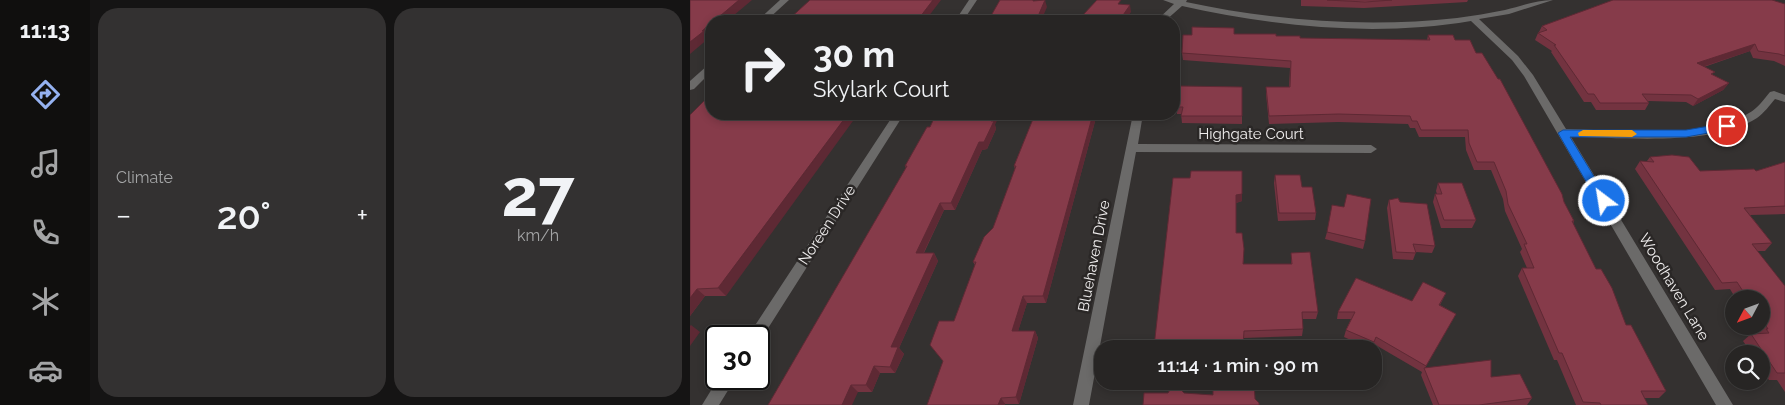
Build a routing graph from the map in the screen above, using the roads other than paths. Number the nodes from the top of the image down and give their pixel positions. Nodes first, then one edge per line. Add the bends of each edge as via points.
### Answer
1 (785, 0) edge
2 (972, 0) edge
3 (1167, 0) edge
4 (1549, 0) edge
5 (1181, 2) edge
6 (768, 15) edge
7 (963, 15) edge
8 (1167, 15) edge
9 (1472, 17) junction
10 (705, 72) edge
11 (690, 86) edge
12 (1785, 99) edge
13 (895, 120) edge
14 (1137, 120) edge
15 (1563, 133) junction
16 (1131, 148) junction
17 (1371, 149) dead end
18 (762, 325) edge
19 (720, 390) edge
20 (710, 405) edge
21 (1081, 405) edge
22 (1725, 405) edge

1 - 6 street
2 - 7 street
3 - 5 street
4 - 9 street
5 - 8 street
5 - 9 street via 1249,16 1304,22 1391,24
9 - 15 street, Woodhaven Lane via 1515,58
10 - 11 street
12 - 15 street via 1774,94 1754,115 1716,130 1686,134
13 - 18 street, Noreen Drive
14 - 16 street, Bluehaven Drive
15 - 22 street, Woodhaven Lane
16 - 17 street, Highgate Court
16 - 21 street, Bluehaven Drive
19 - 20 street

